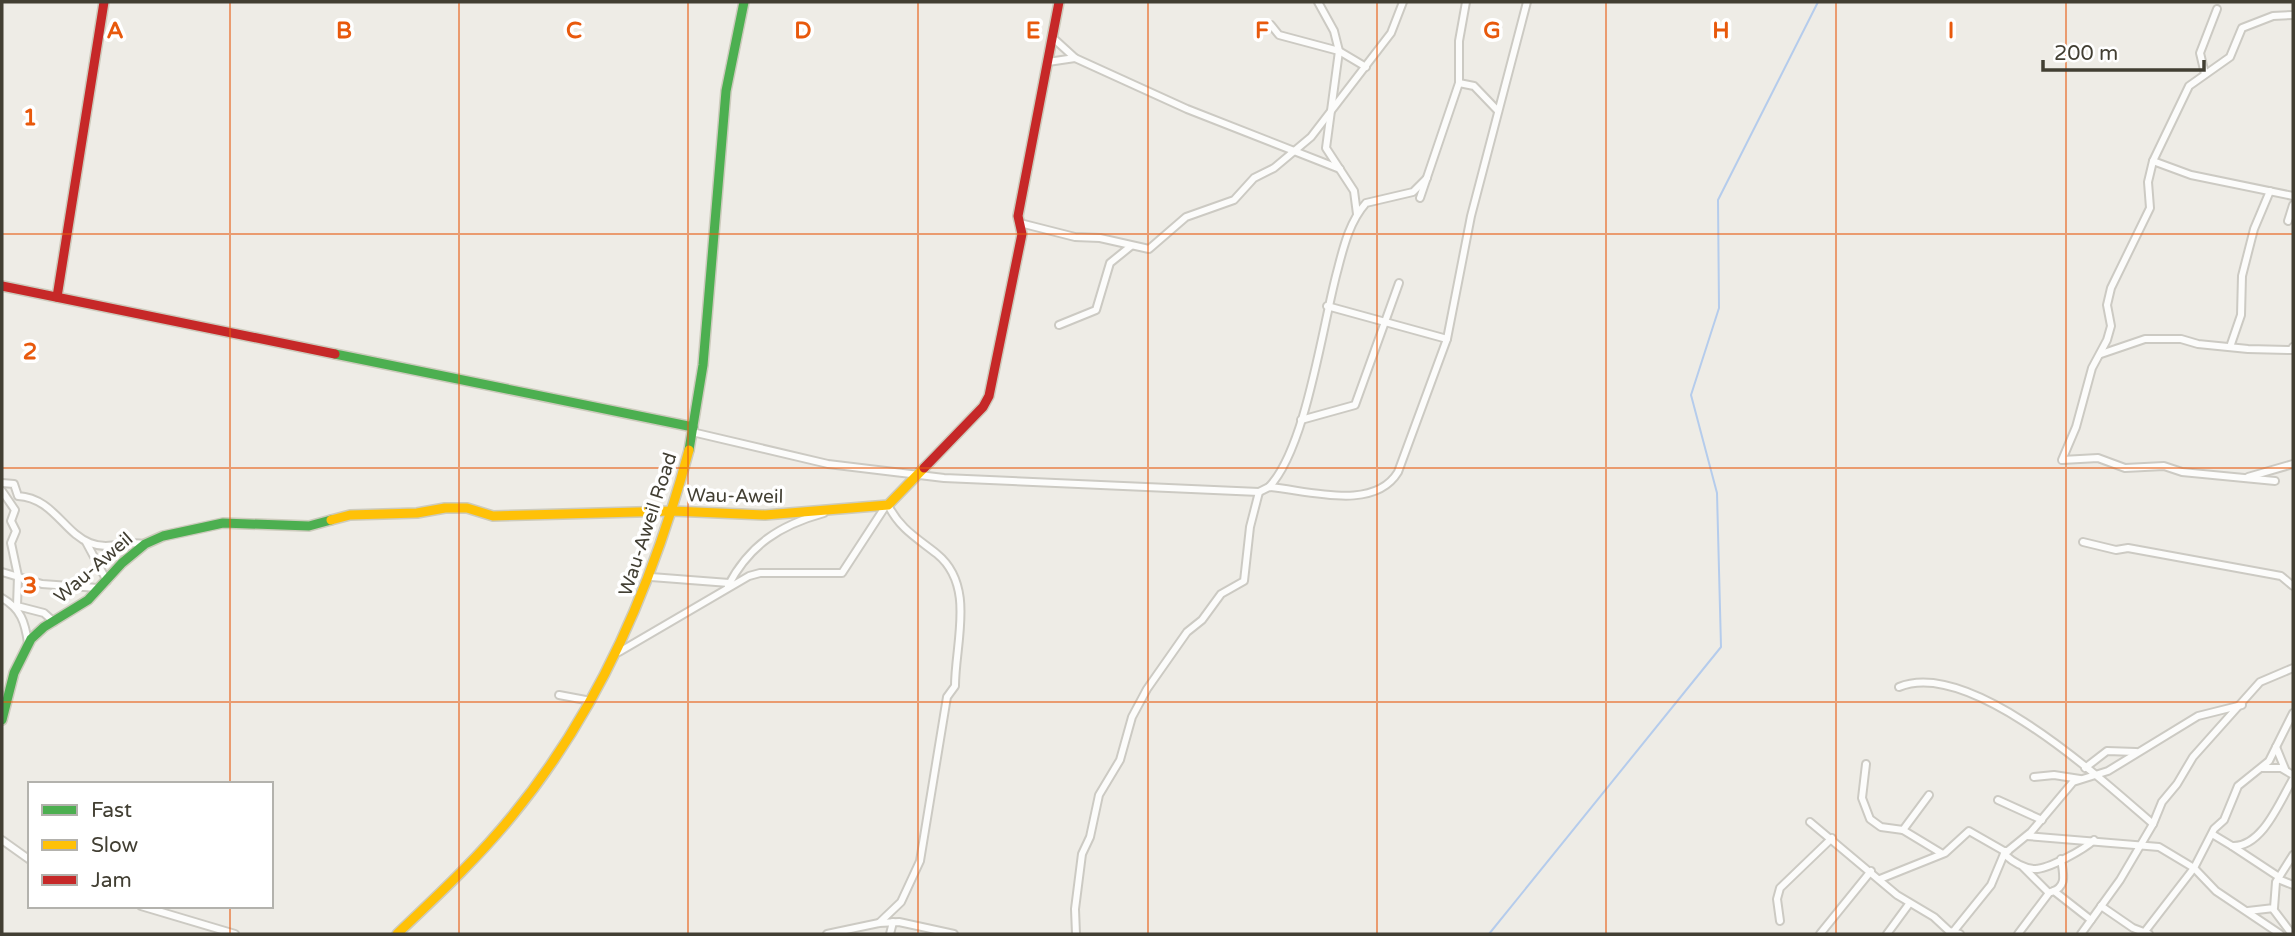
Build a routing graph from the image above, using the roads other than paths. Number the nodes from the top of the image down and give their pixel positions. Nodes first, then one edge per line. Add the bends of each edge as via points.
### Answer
1 (104, 2) edge
2 (744, 2) edge
3 (1059, 2) edge
4 (1318, 2) edge
5 (1403, 2) edge
6 (1466, 2) edge
7 (1527, 2) edge
8 (2217, 9) dead end
9 (2293, 15) edge
10 (1271, 25) dead end
11 (1052, 37) junction
12 (1339, 51) junction
13 (1075, 58) junction
14 (1048, 62) junction
15 (1366, 67) junction
16 (2205, 74) junction
17 (1459, 83) junction
18 (1498, 111) junction
19 (1329, 118) junction
20 (1293, 152) junction
21 (2153, 161) junction
22 (1340, 169) junction
23 (1427, 177) junction
24 (2270, 191) junction
25 (2293, 196) edge
26 (1420, 198) dead end
27 (2293, 205) edge
28 (1357, 214) junction
29 (2288, 221) dead end
30 (1020, 223) junction
31 (1132, 246) junction
32 (1399, 283) dead end
33 (2, 286) edge
34 (57, 297) junction
35 (1327, 306) junction
36 (1383, 322) junction
37 (1059, 325) dead end
38 (1447, 339) junction
39 (2230, 347) junction
40 (2293, 347) edge
41 (2101, 354) junction
42 (1301, 421) junction
43 (693, 430) junction
44 (2293, 464) edge
45 (918, 474) junction
46 (2240, 478) junction
47 (2275, 481) dead end
48 (2, 483) edge
49 (1269, 487) junction
50 (2, 491) edge
51 (1259, 492) junction
52 (887, 506) junction
53 (674, 511) junction
54 (829, 512) junction
55 (86, 541) junction
56 (2083, 542) dead end
57 (144, 544) junction
58 (2, 572) edge
59 (18, 576) junction
60 (651, 577) junction
61 (107, 581) junction
62 (2293, 585) edge
63 (728, 586) junction
64 (98, 588) junction
65 (2, 598) edge
66 (17, 606) junction
67 (54, 622) junction
68 (28, 643) junction
69 (619, 652) junction
70 (2293, 668) edge
71 (1899, 687) dead end
72 (559, 695) dead end
73 (591, 701) junction
74 (2242, 705) junction
75 (2293, 713) edge
76 (2, 720) edge
77 (2276, 742) junction
78 (2137, 752) junction
79 (1866, 764) dead end
80 (2085, 768) junction
81 (2286, 770) junction
82 (2257, 771) junction
83 (2095, 776) junction
84 (2034, 777) dead end
85 (2293, 777) edge
86 (2080, 779) junction
87 (1928, 795) dead end
88 (1998, 800) dead end
89 (2042, 820) junction
90 (1810, 821) dead end
91 (2153, 824) junction
92 (1903, 830) junction
93 (2211, 834) junction
94 (2027, 836) junction
95 (1832, 838) junction
96 (2094, 840) junction
97 (2, 841) edge
98 (2142, 844) junction
99 (2232, 846) junction
100 (2006, 853) junction
101 (1943, 854) junction
102 (2293, 855) edge
103 (28, 859) edge
104 (2061, 859) junction
105 (2022, 866) junction
106 (2194, 868) junction
107 (1871, 871) junction
108 (2278, 878) junction
109 (1880, 879) junction
110 (2293, 885) edge
111 (2052, 891) junction
112 (1909, 904) junction
113 (2101, 906) junction
114 (148, 908) edge
115 (2273, 909) junction
116 (2246, 911) junction
117 (2091, 920) junction
118 (1780, 921) dead end
119 (893, 922) junction
120 (878, 923) junction
121 (2290, 924) edge
122 (1075, 932) edge
123 (1953, 932) edge
124 (2146, 933) edge
125 (2276, 933) edge
126 (235, 934) edge
127 (397, 934) edge
128 (827, 934) edge
129 (890, 934) edge
130 (954, 934) edge
131 (1820, 934) edge
132 (1887, 934) edge
133 (1938, 934) edge
134 (2018, 934) edge
135 (2081, 934) edge
136 (2292, 934) edge

1 - 34 street
2 - 43 street, Wau-Aweil Road via 722,133
3 - 11 street
4 - 12 street
5 - 15 street via 1391,33
6 - 17 street via 1459,41
7 - 18 street
8 - 16 street via 2200,53
9 - 16 street via 2248,24 2237,37 2231,57
10 - 12 street via 1286,38
11 - 13 street
11 - 14 street
12 - 15 street
12 - 19 street
13 - 14 street
13 - 20 street
14 - 30 street
15 - 19 street
16 - 21 street via 2189,86
17 - 18 street via 1474,86
17 - 23 street
18 - 38 street
19 - 20 street
19 - 22 street via 1326,148
20 - 22 street
20 - 31 street via 1274,169 1254,178 1234,200 1186,217 1149,249
21 - 24 street via 2191,175
21 - 41 street via 2148,182 2150,208 2111,288 2107,305 2111,326
22 - 28 street via 1354,191
23 - 26 street
23 - 28 street via 1413,191 1373,200
24 - 25 street
24 - 39 street via 2254,229 2242,276 2241,314
27 - 29 street
28 - 35 street
30 - 31 street
30 - 45 street via 1022,234 987,402
31 - 37 street via 1111,262 1096,309
32 - 36 street
33 - 34 street
34 - 43 street
35 - 36 street
35 - 42 street
36 - 38 street
36 - 42 street via 1355,405
38 - 49 street via 1398,472 1385,487 1342,495
39 - 40 street
39 - 41 street via 2145,339
41 - 46 street via 2092,368 2062,460 2098,458 2125,468 2164,466
42 - 49 street via 1289,459
43 - 45 street via 828,464
43 - 53 street, Wau-Aweil Road
44 - 46 street
45 - 51 street
45 - 52 street
46 - 47 street
48 - 55 street via 14,484 18,496 56,513
49 - 51 street
50 - 59 street via 15,510 10,520 16,531 11,543
51 - 122 street via 1244,581 1221,594 1147,689 1132,717 1119,760 1099,795 1082,854
52 - 54 street, Wau-Aweil
52 - 63 street via 842,573 760,573
52 - 120 street via 902,528 946,563 961,593 955,687 947,697 920,861 901,902
53 - 54 street, Wau-Aweil
53 - 57 street, Wau-Aweil via 493,516 467,508 445,508 350,515 309,526 223,523
53 - 60 street, Wau-Aweil Road
54 - 63 street via 767,536 744,559
55 - 57 street via 110,548
55 - 61 street
56 - 62 street via 2281,576
57 - 61 street, Wau-Aweil
58 - 59 street
59 - 64 street via 65,587
59 - 66 street
60 - 63 street
60 - 69 street, Wau-Aweil Road
61 - 64 street, Wau-Aweil
63 - 69 street
64 - 67 street, Wau-Aweil via 76,610
65 - 66 street
66 - 67 street via 44,613
66 - 68 street
67 - 68 street, Wau-Aweil
68 - 76 street, Wau-Aweil via 5,700
69 - 73 street, Wau-Aweil Road
70 - 74 street via 2264,680
71 - 80 street via 1929,681 1966,690 1998,706
72 - 73 street
73 - 127 street, Wau-Aweil Road via 552,765 496,835
74 - 78 street via 2198,716
74 - 91 street via 2189,763
75 - 77 street
77 - 81 street
77 - 82 street via 2269,761
78 - 80 street via 2103,752
78 - 83 street
79 - 92 street via 1862,793 1867,815 1881,827
80 - 83 street
81 - 82 street via 2270,767
81 - 85 street
82 - 93 street via 2238,786 2224,820
83 - 86 street
83 - 91 street
84 - 86 street
85 - 99 street via 2257,836 2244,845
86 - 89 street
87 - 92 street
88 - 89 street
89 - 94 street
90 - 95 street
91 - 98 street
92 - 101 street
93 - 99 street
93 - 106 street
94 - 96 street
94 - 100 street
95 - 107 street
95 - 118 street via 1780,888
96 - 98 street
96 - 104 street
97 - 103 street
98 - 106 street via 2164,848
98 - 113 street
99 - 108 street
100 - 101 street via 1969,831
100 - 105 street
100 - 123 street via 1991,885
101 - 109 street
102 - 108 street
104 - 105 street via 2040,869
104 - 111 street via 2064,880
105 - 111 street
106 - 116 street via 2216,891
106 - 124 street
107 - 109 street
107 - 131 street
108 - 110 street
108 - 115 street
109 - 112 street
111 - 117 street
111 - 134 street
112 - 123 street
112 - 132 street
113 - 117 street
113 - 124 street
114 - 126 street
115 - 116 street
115 - 121 street
116 - 125 street
117 - 135 street
119 - 120 street
119 - 129 street
119 - 130 street
120 - 128 street
121 - 136 street
123 - 133 street

